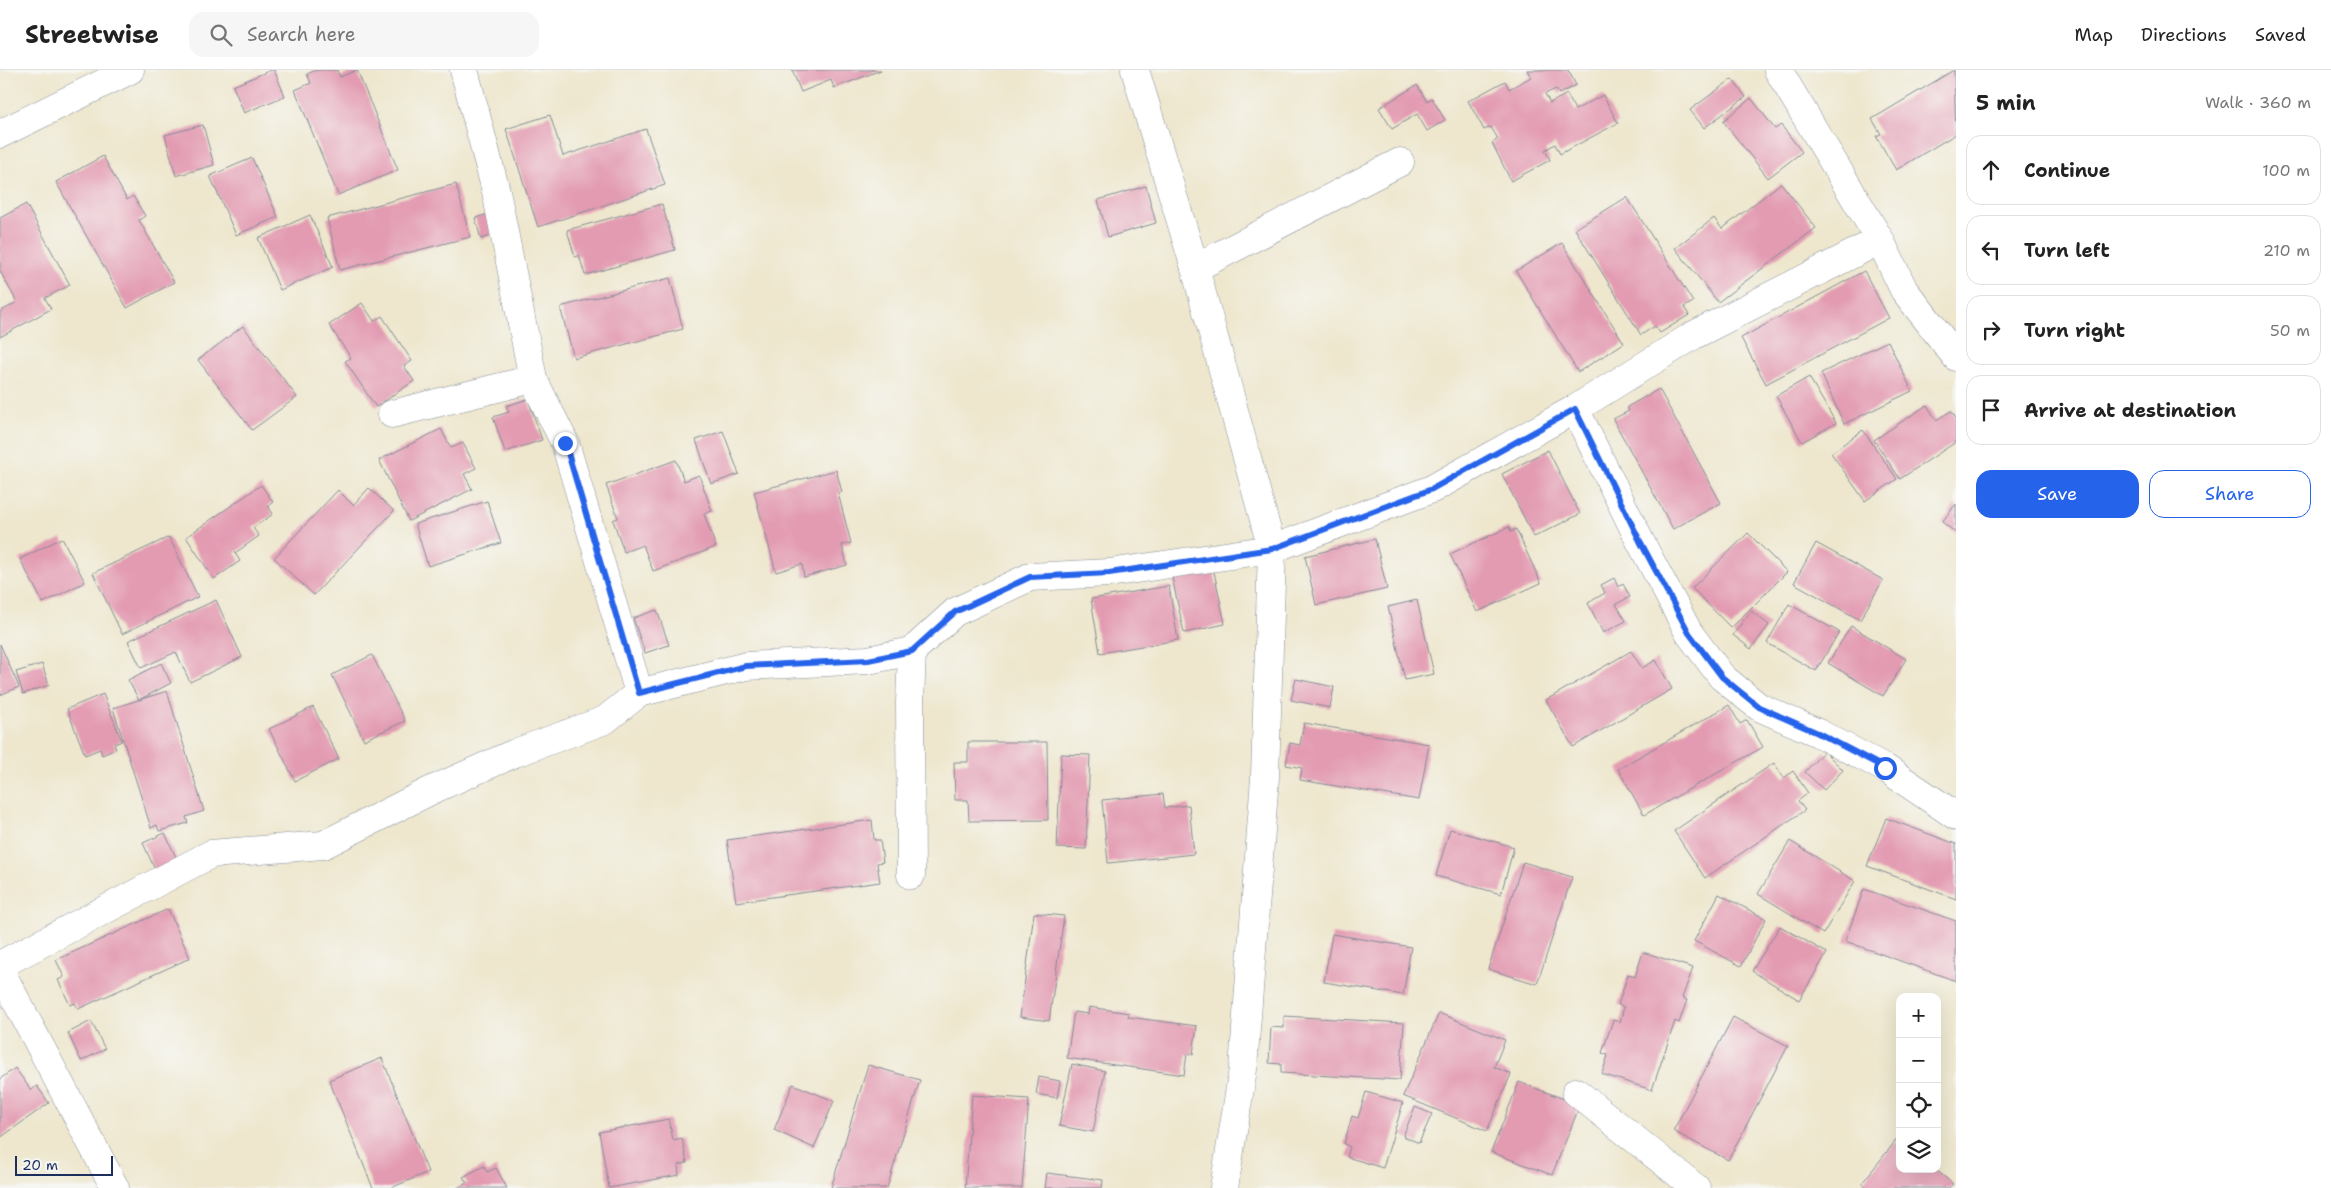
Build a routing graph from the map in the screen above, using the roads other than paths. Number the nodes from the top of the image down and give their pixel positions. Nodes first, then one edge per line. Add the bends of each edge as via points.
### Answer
1 (130, 70) edge
2 (464, 70) edge
3 (1136, 70) edge
4 (1778, 70) edge
5 (0, 134) edge
6 (1400, 162) dead end
7 (1880, 240) junction
8 (1195, 268) junction
9 (1956, 358) edge
10 (533, 380) junction
11 (1575, 409) junction
12 (392, 414) dead end
13 (1272, 549) junction
14 (912, 651) junction
15 (639, 693) junction
16 (1956, 816) edge
17 (911, 875) dead end
18 (0, 965) edge
19 (0, 970) edge
20 (1576, 1092) dead end
21 (115, 1188) edge
22 (1224, 1188) edge
23 (1696, 1188) edge

1 - 5 street
2 - 10 street via 496,190
3 - 8 street
4 - 7 street
6 - 8 street
7 - 9 street via 1904,290
7 - 11 street via 1694,335
8 - 13 street
10 - 12 street
10 - 15 street via 565,443
11 - 13 street via 1432,489
11 - 16 street via 1689,633 1722,677 1759,707 1885,768
13 - 14 street via 1109,573 1030,577 955,612
13 - 22 street via 1265,777 1243,1070
14 - 15 street via 868,660 746,666
14 - 17 street
15 - 18 street via 605,720 514,753 323,845 211,854
19 - 21 street
20 - 23 street

